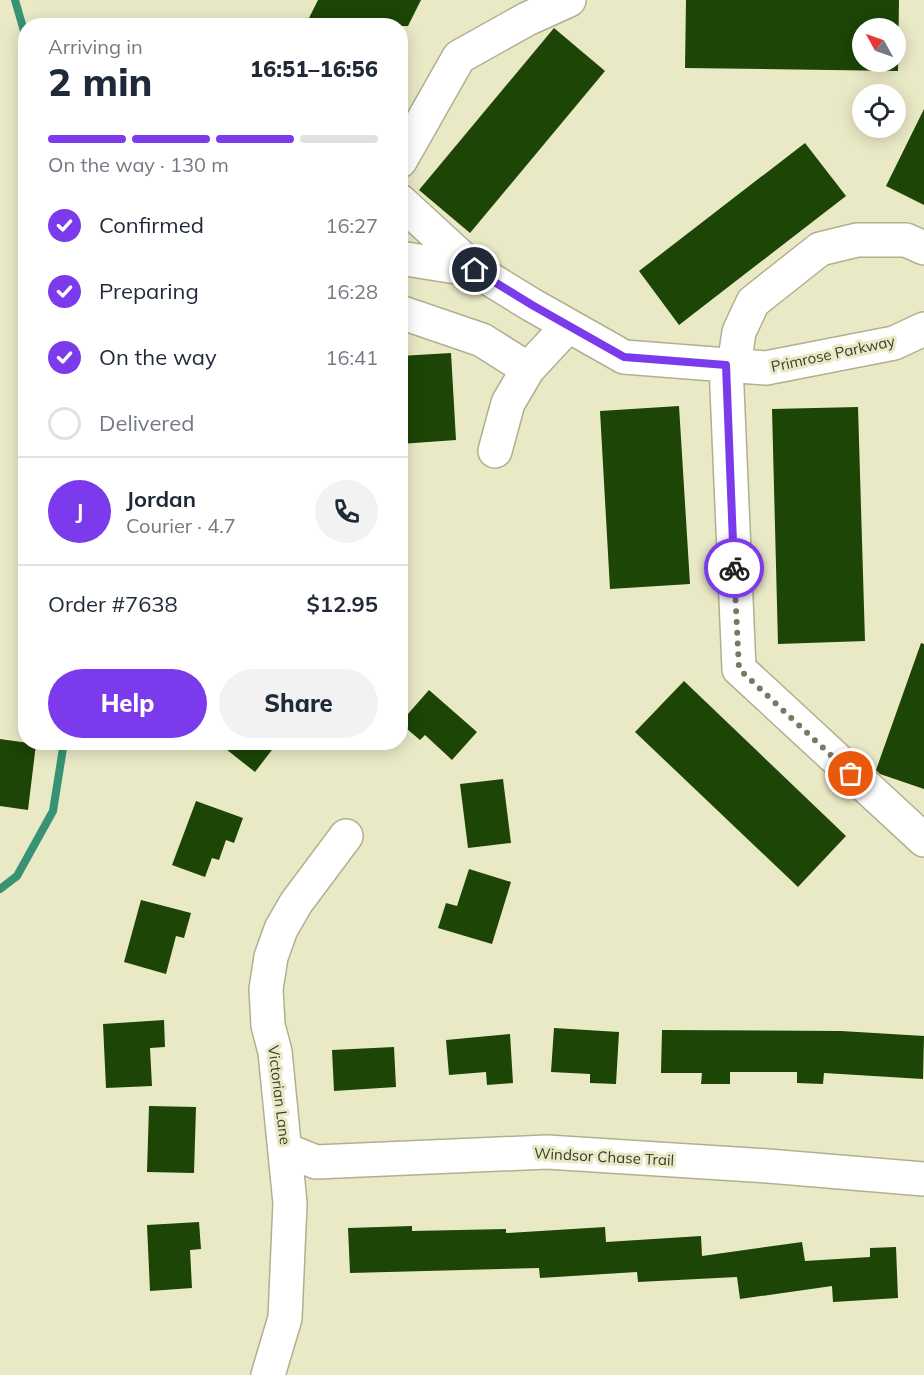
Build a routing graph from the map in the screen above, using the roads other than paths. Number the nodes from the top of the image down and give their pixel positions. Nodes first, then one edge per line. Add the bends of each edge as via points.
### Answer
1 (569, 0) edge
2 (408, 147) edge
3 (408, 208) edge
4 (924, 248) edge
5 (408, 259) edge
6 (475, 270) junction
7 (408, 315) edge
8 (568, 326) junction
9 (924, 329) edge
10 (730, 365) junction
11 (528, 369) junction
12 (495, 451) dead end
13 (346, 836) dead end
14 (924, 840) edge
15 (286, 1150) junction
16 (924, 1179) edge
17 (268, 1375) edge

1 - 2 street via 459,57
3 - 6 street, Primrose Parkway
4 - 10 street via 906,240 867,240 820,249 753,302
5 - 6 street, Primrose Parkway
6 - 8 street, Primrose Parkway
7 - 11 street via 482,340
8 - 10 street, Primrose Parkway via 624,357
8 - 11 street
9 - 10 street, Primrose Parkway via 894,343 766,368
10 - 14 street via 739,669
11 - 12 street via 508,403
13 - 15 street, Victorian Lane via 296,903 271,957 266,989 268,1025 275,1052
15 - 16 street, Windsor Chase Trail via 316,1162 547,1152
15 - 17 street, Victorian Lane via 290,1203 285,1318

